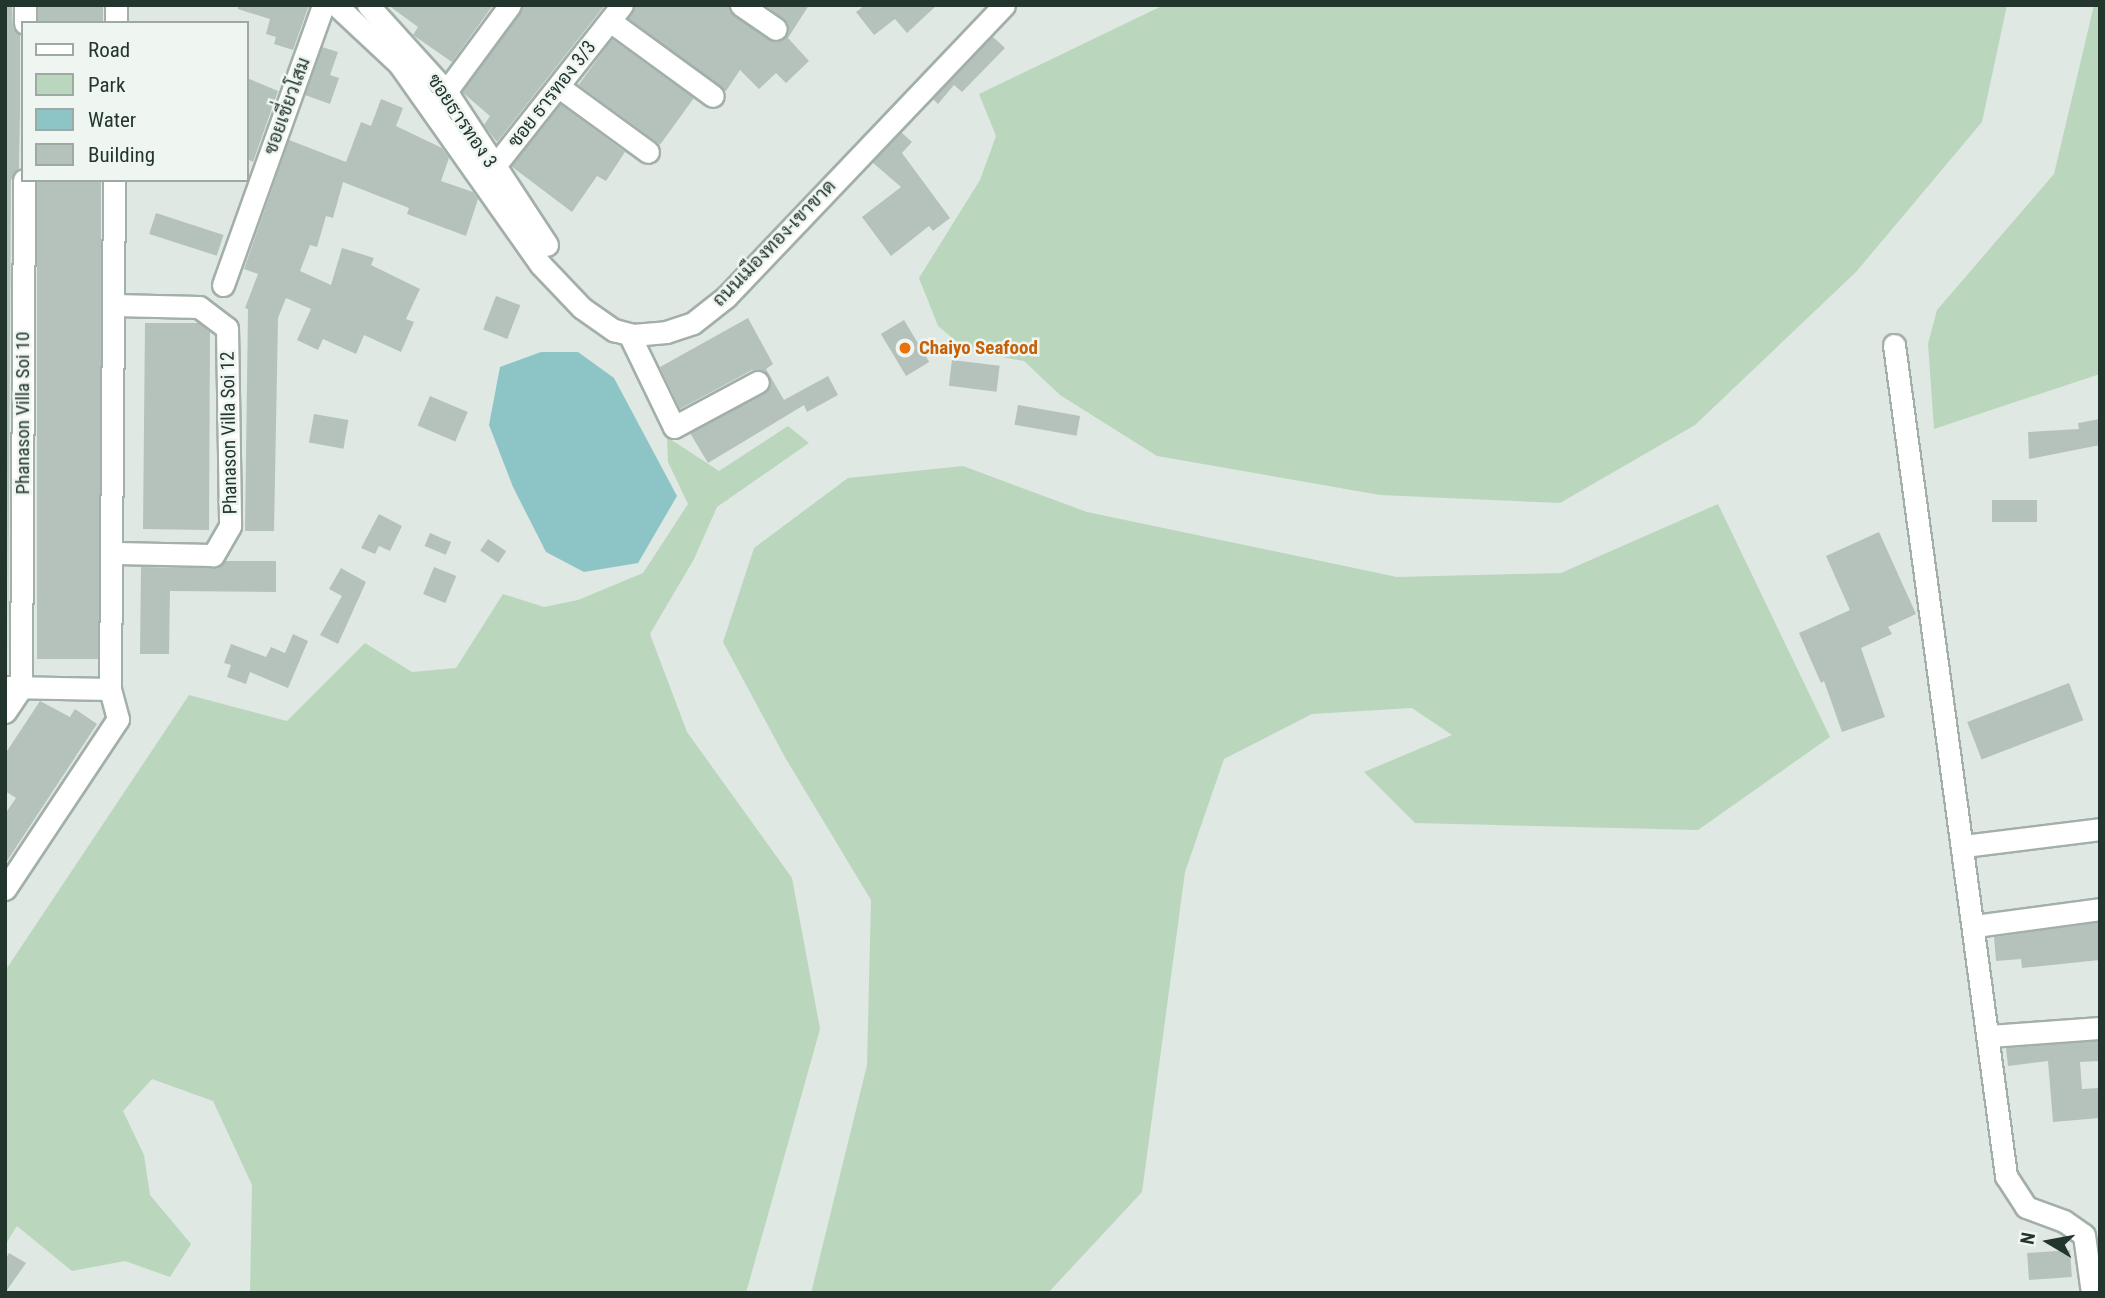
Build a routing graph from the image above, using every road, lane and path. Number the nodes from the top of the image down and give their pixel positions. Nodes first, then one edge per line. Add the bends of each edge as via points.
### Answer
1 (323, 5) edge
2 (368, 5) edge
3 (510, 5) edge
4 (741, 5) edge
5 (1004, 5) edge
6 (346, 8) edge
7 (616, 13) edge
8 (776, 29) dead end
9 (559, 87) junction
10 (713, 96) dead end
11 (440, 99) junction
12 (648, 152) dead end
13 (488, 175) junction
14 (24, 182) edge
15 (114, 182) edge
16 (547, 245) dead end
17 (223, 285) dead end
18 (114, 305) junction
19 (629, 334) junction
20 (1894, 345) dead end
21 (758, 382) dead end
22 (115, 553) junction
23 (13, 687) edge
24 (110, 689) junction
25 (5, 712) edge
26 (2100, 830) edge
27 (1964, 846) junction
28 (5, 889) edge
29 (2100, 909) edge
30 (1975, 926) junction
31 (2100, 1028) edge
32 (1990, 1037) junction
33 (2092, 1293) edge

1 - 17 street, ซอยเชี่ยวโสม
2 - 11 street, ซอยธารทอง 3
3 - 11 street
4 - 8 street
5 - 19 street, ถนนเมืองทอง-เขาขาด via 726,297 693,323 666,332
6 - 11 street, ถนนเมืองทอง-เขาขาด
7 - 9 street, ซอย ธารทอง 3/3
7 - 10 street
9 - 12 street
9 - 13 street, ซอย ธารทอง 3/3
11 - 13 street, ถนนเมืองทอง-เขาขาด
13 - 16 street, ซอยธารทอง 3
13 - 19 street, ถนนเมืองทอง-เขาขาด via 541,265 582,308 614,330
14 - 23 street, Phanason Villa Soi 10
15 - 18 street
18 - 22 street
18 - 22 street, Phanason Villa Soi 12 via 199,307 227,328 230,526 213,555
19 - 21 street via 674,427
20 - 27 street
22 - 24 street
23 - 24 street
23 - 25 street
24 - 28 street via 118,719
26 - 27 street
27 - 30 street
29 - 30 street
30 - 32 street
31 - 32 street
32 - 33 street via 2006,1176 2026,1207 2064,1221 2084,1235

